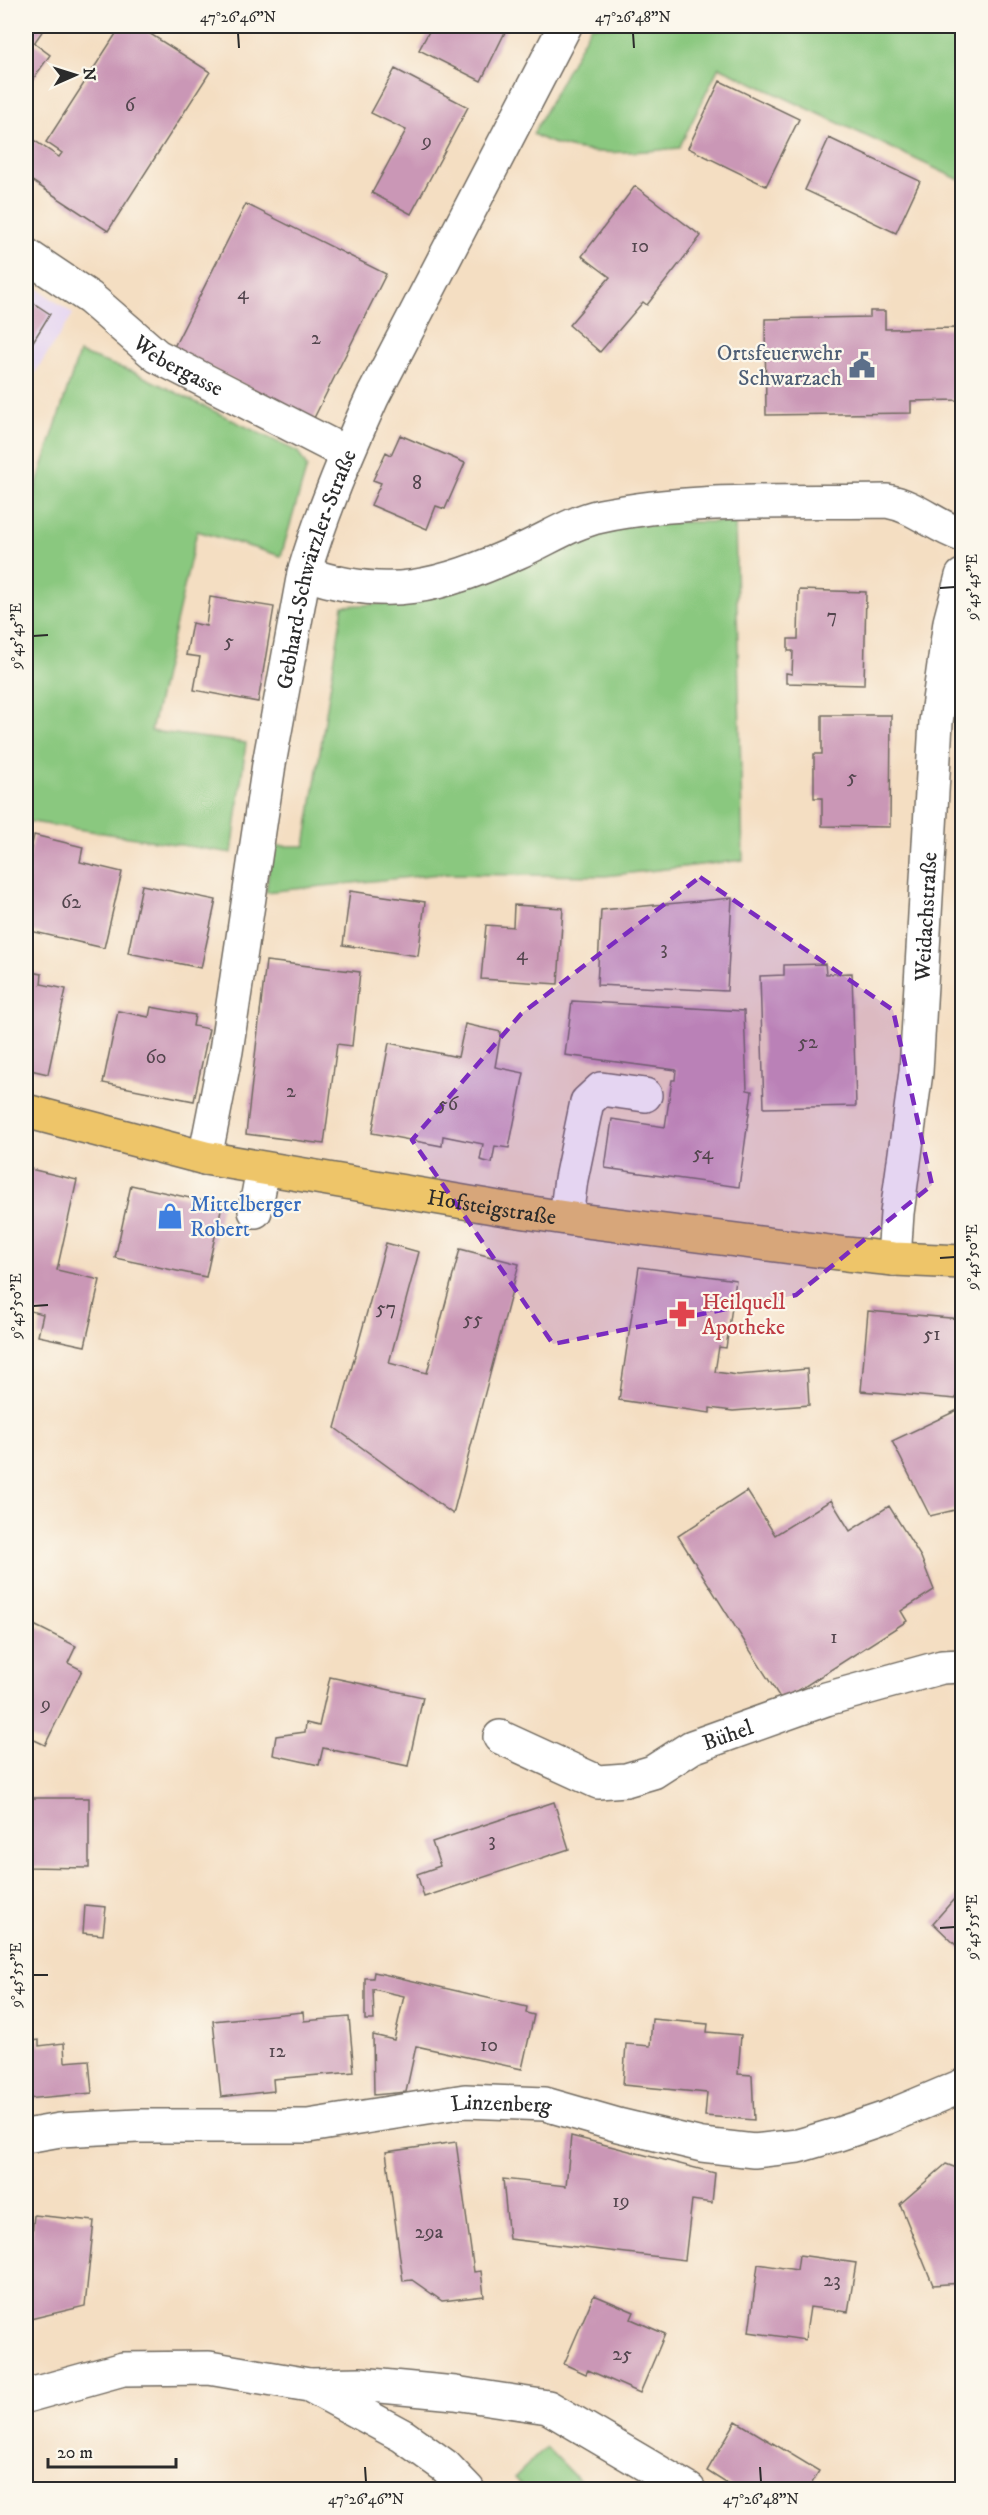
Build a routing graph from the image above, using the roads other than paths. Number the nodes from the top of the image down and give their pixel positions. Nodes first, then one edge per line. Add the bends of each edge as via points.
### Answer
1 (565, 26) edge
2 (26, 255) edge
3 (346, 453) junction
4 (963, 535) edge
5 (304, 573) junction
6 (963, 576) edge
7 (645, 1095) dead end
8 (26, 1111) edge
9 (205, 1158) junction
10 (263, 1169) junction
11 (255, 1210) dead end
12 (566, 1217) junction
13 (894, 1259) junction
14 (963, 1262) edge
15 (963, 1666) edge
16 (501, 1737) dead end
17 (963, 2086) edge
18 (26, 2136) edge
19 (309, 2385) junction
20 (26, 2396) edge
21 (468, 2490) edge
22 (689, 2490) edge

1 - 3 street, Gebhard-Schwärzler-Straße
2 - 3 street, Webergasse via 90,298 157,356
3 - 5 street, Gebhard-Schwärzler-Straße
4 - 5 street via 904,504 887,501 652,508 599,516 436,583 410,588 373,590
5 - 9 street, Gebhard-Schwärzler-Straße via 269,764 226,1052
6 - 13 street, Weidachstraße via 950,622 936,722 916,1072
7 - 12 street via 601,1089 587,1102
8 - 9 main road, Hofsteigstraße
9 - 10 main road, Hofsteigstraße
10 - 11 street
10 - 12 main road, Hofsteigstraße
12 - 13 main road, Hofsteigstraße
13 - 14 main road, Hofsteigstraße
15 - 16 street, Bühel via 942,1667 826,1699 692,1747 653,1772 626,1780 598,1782
17 - 18 street, Linzenberg via 839,2134 798,2146 754,2151 702,2145 545,2104 465,2102 308,2126 138,2126
19 - 20 street via 209,2368 123,2369
19 - 21 street via 404,2436 445,2466
19 - 22 street via 360,2384 548,2407

